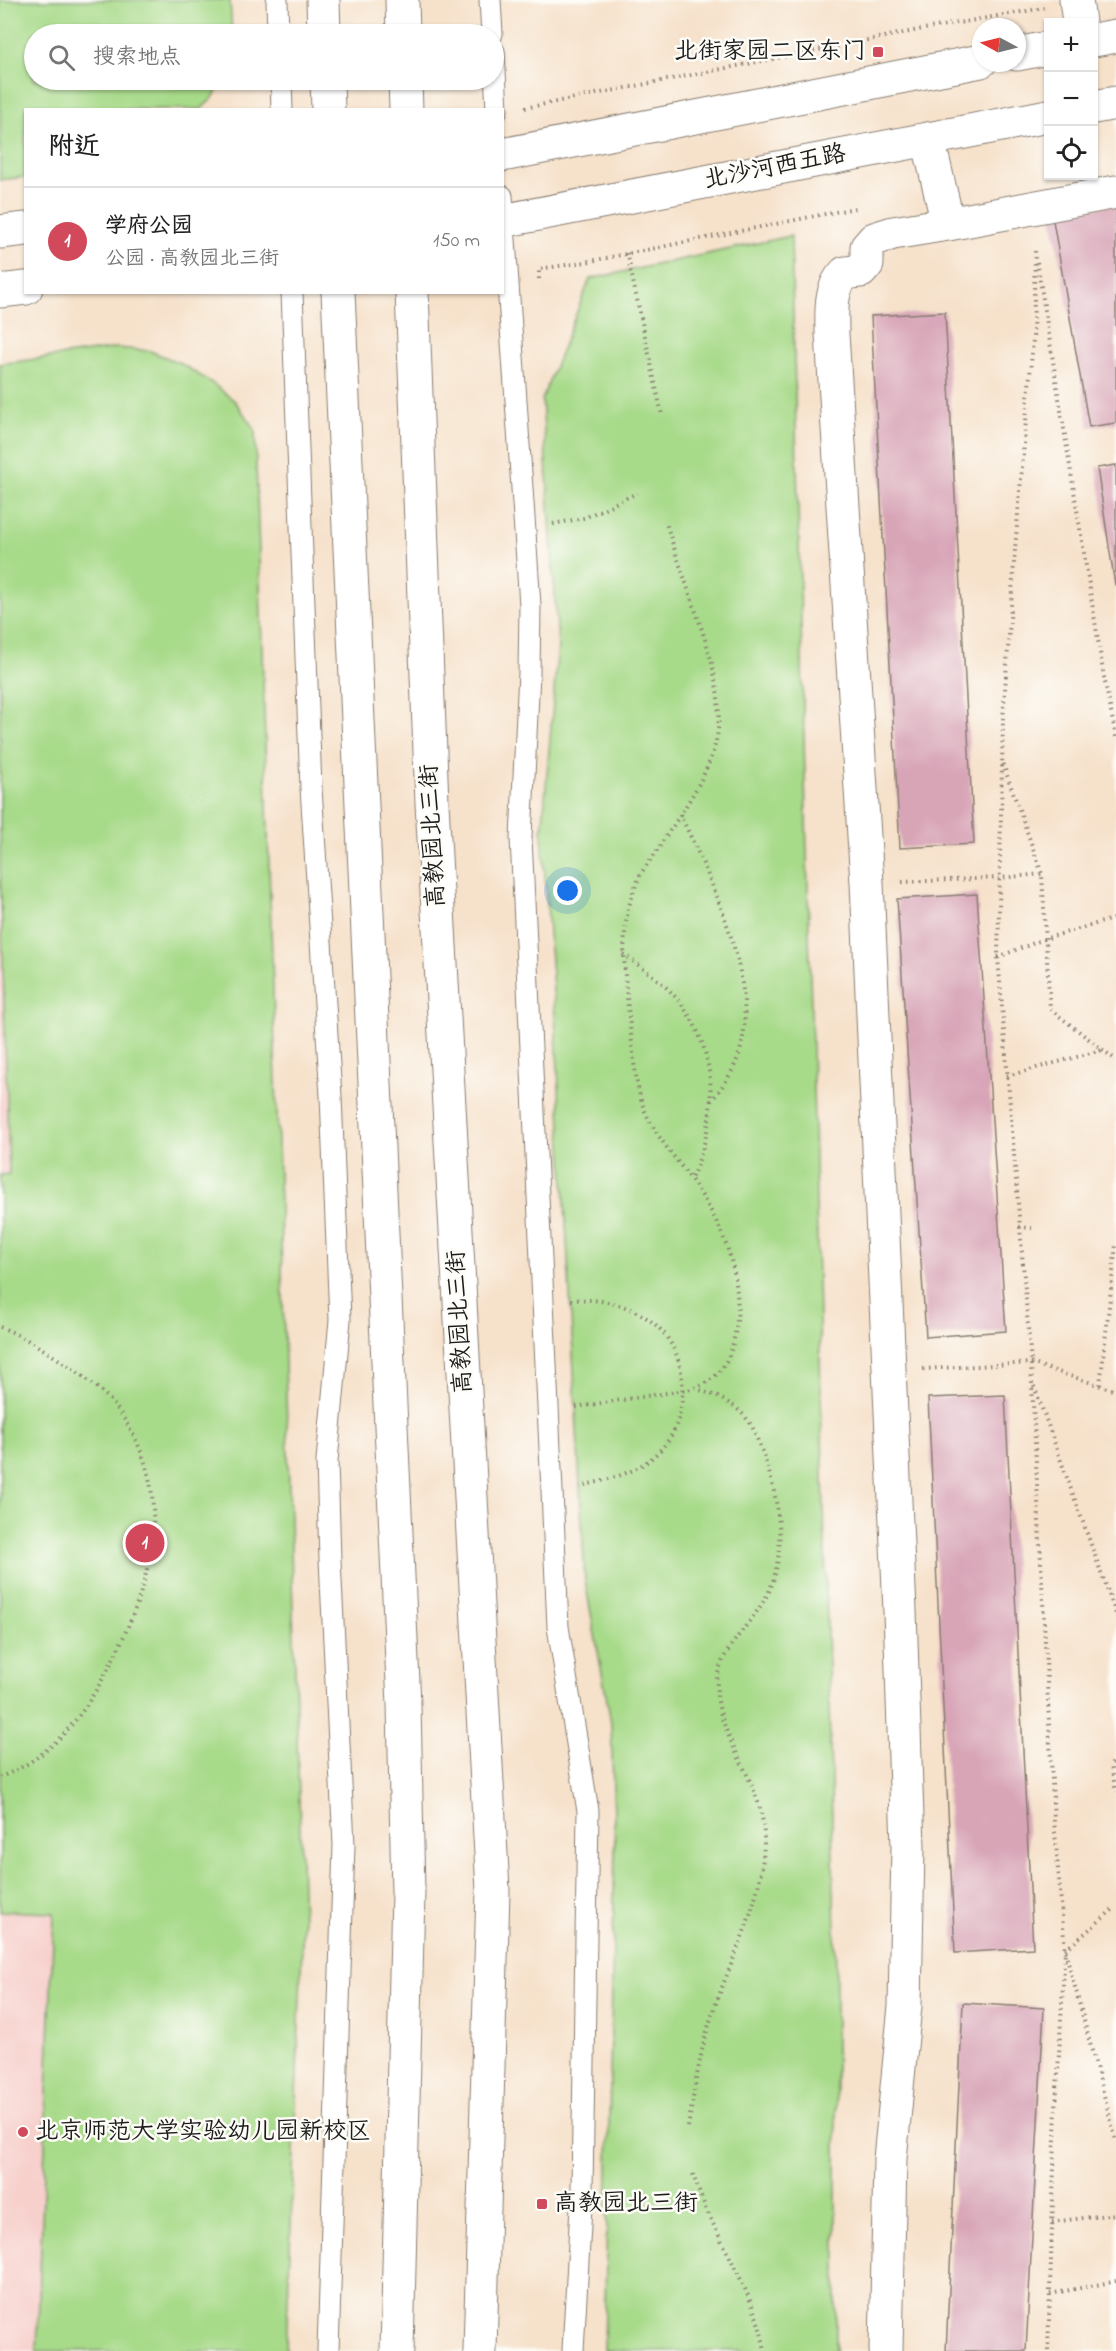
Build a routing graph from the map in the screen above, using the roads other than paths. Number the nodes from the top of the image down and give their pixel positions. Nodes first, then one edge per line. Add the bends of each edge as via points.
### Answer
1 (277, 0) edge
2 (323, 0) edge
3 (402, 0) edge
4 (490, 0) edge
5 (278, 24) edge
6 (324, 24) edge
7 (403, 24) edge
8 (491, 24) edge
9 (1116, 36) edge
10 (1098, 39) edge
11 (1044, 49) edge
12 (1026, 52) edge
13 (972, 63) edge
14 (281, 90) edge
15 (327, 90) edge
16 (405, 90) edge
17 (496, 90) edge
18 (1116, 103) edge
19 (1098, 106) edge
20 (282, 108) edge
21 (328, 108) edge
22 (406, 108) edge
23 (497, 108) edge
24 (1044, 117) edge
25 (928, 139) junction
26 (504, 155) edge
27 (1116, 192) edge
28 (504, 213) edge
29 (948, 225) junction
30 (504, 228) edge
31 (24, 229) edge
32 (0, 232) edge
33 (24, 288) edge
34 (0, 291) edge
35 (292, 294) edge
36 (338, 294) edge
37 (412, 294) edge
38 (328, 2351) edge
39 (397, 2351) edge
40 (480, 2351) edge
41 (573, 2351) edge
42 (886, 2351) edge

1 - 5 lane
2 - 6 main road
3 - 7 main road
4 - 8 lane
9 - 10 main road
11 - 12 main road
13 - 26 main road
14 - 20 lane
15 - 21 main road
16 - 22 main road
17 - 23 lane
18 - 19 main road
24 - 25 main road, 北沙河西五路
25 - 28 main road, 北沙河西五路
25 - 29 main road
27 - 29 main road
29 - 42 main road via 874,239 867,247 867,264 861,271 845,273 835,289 832,334 867,883 908,1847 905,2006 890,2159
30 - 41 lane via 530,605 521,838 554,1576 559,1637 588,1811 582,2177
31 - 32 main road
33 - 34 main road
35 - 38 lane via 310,788 331,1096 340,1320 327,1461 344,1845
36 - 39 main road via 404,1704 408,1892
37 - 40 main road, 高教园北三街 via 432,815 493,1890

